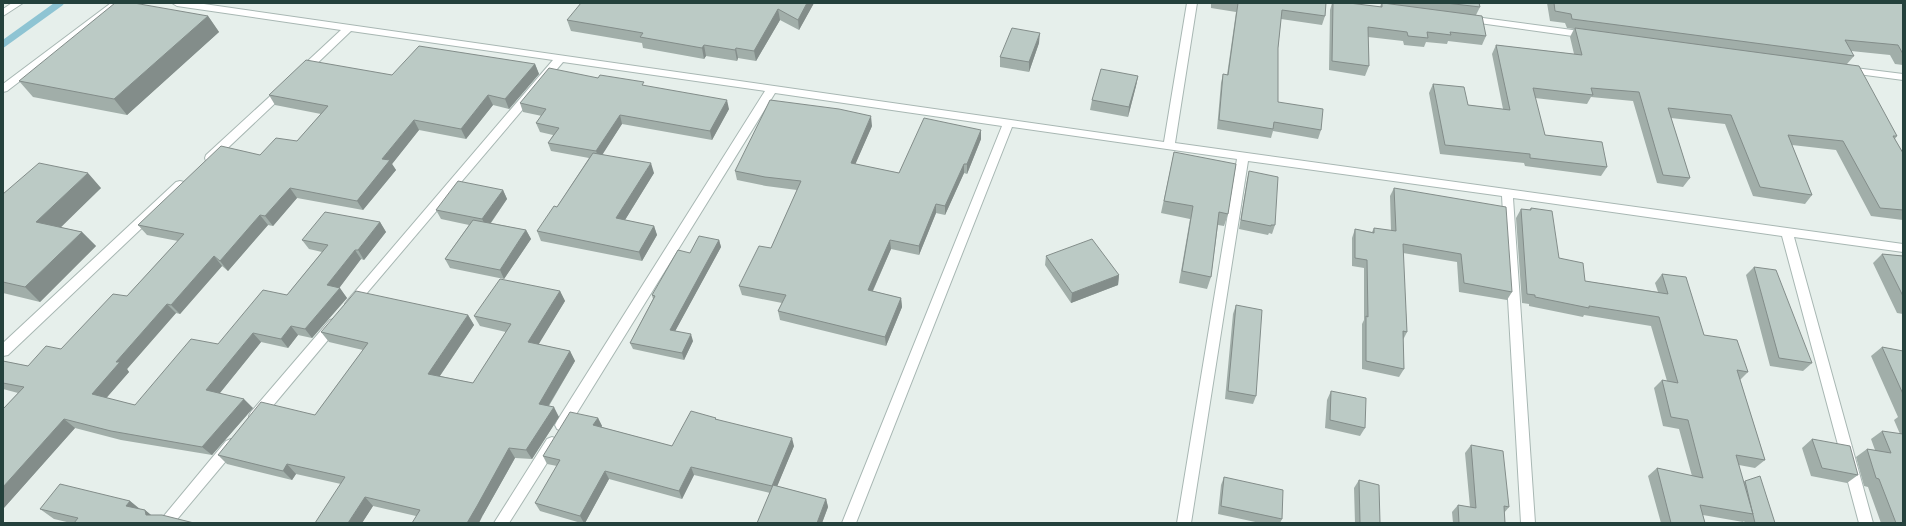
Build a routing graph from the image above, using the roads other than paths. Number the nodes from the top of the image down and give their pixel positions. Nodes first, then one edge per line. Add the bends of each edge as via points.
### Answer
1 (18, 3) edge
2 (117, 3) edge
3 (177, 3) edge
4 (1192, 3) edge
5 (3, 13) edge
6 (1454, 18) edge
7 (349, 28) junction
8 (1596, 36) edge
9 (561, 58) junction
10 (1840, 69) edge
11 (1903, 77) edge
12 (3, 89) edge
13 (772, 89) junction
14 (1008, 123) junction
15 (1169, 146) junction
16 (1242, 156) junction
17 (199, 168) edge
18 (187, 179) edge
19 (1507, 193) junction
20 (1787, 232) junction
21 (1903, 248) edge
22 (3, 351) edge
23 (247, 426) edge
24 (237, 438) edge
25 (165, 523) edge
26 (501, 523) edge
27 (849, 523) edge
28 (1184, 523) edge
29 (1528, 523) edge
30 (1866, 523) edge

1 - 5 street
2 - 12 street
3 - 7 street
4 - 15 street
6 - 8 street
7 - 9 street
7 - 17 street
9 - 13 street
9 - 23 street
10 - 11 street
13 - 14 street
13 - 26 street
14 - 15 street
14 - 27 street
15 - 16 street
16 - 19 street
16 - 28 street
18 - 22 street
19 - 20 street
19 - 29 street
20 - 21 street
20 - 30 street
24 - 25 street

